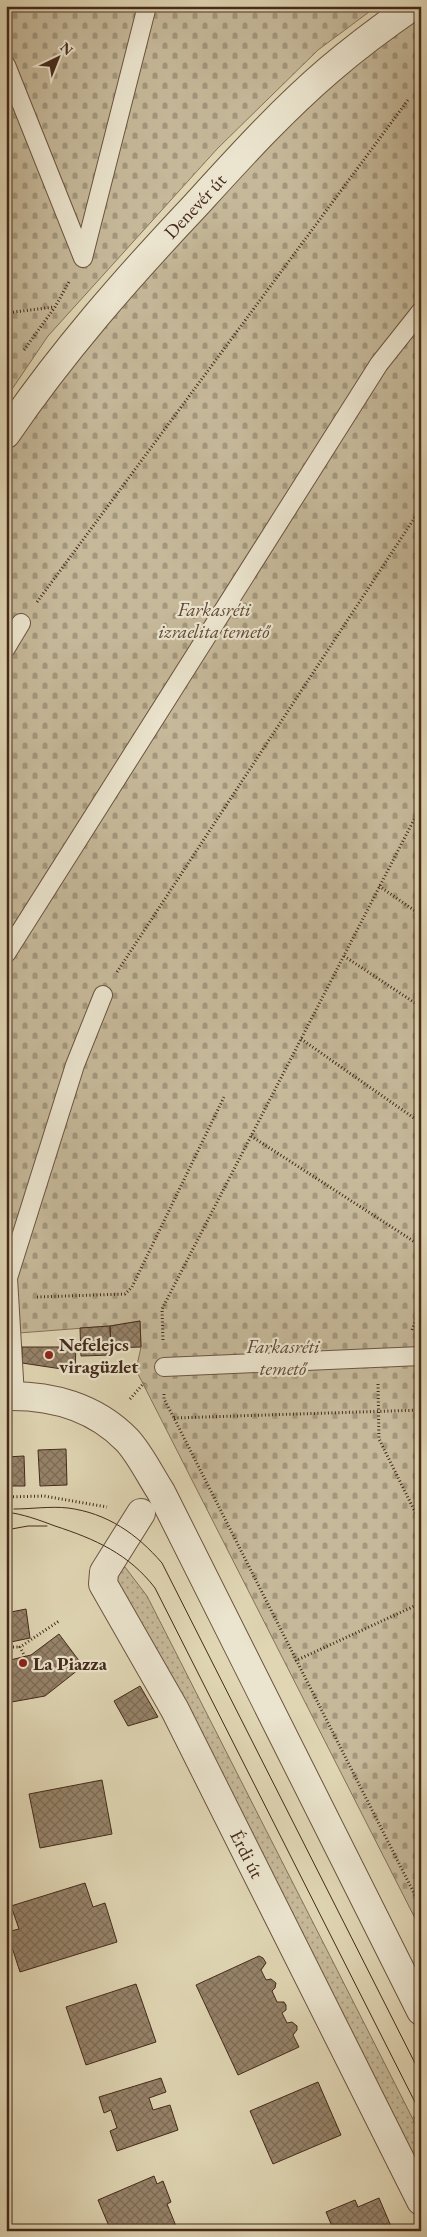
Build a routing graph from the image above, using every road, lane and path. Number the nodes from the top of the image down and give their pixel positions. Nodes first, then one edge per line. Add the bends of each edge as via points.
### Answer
1 (147, 6) edge
2 (413, 6) edge
3 (6, 64) edge
4 (408, 100) dead end
5 (83, 258) junction
6 (54, 307) junction
7 (421, 311) edge
8 (6, 313) edge
9 (22, 352) dead end
10 (6, 434) edge
11 (421, 508) edge
12 (22, 624) joint
13 (6, 648) edge
14 (421, 806) edge
15 (379, 886) junction
16 (421, 915) edge
17 (6, 954) edge
18 (344, 956) junction
19 (102, 995) joint
20 (421, 1007) edge
21 (301, 1039) junction
22 (225, 1095) dead end
23 (421, 1123) edge
24 (251, 1136) junction
25 (421, 1246) edge
26 (7, 1278) edge
27 (8, 1298) junction
28 (421, 1356) edge
29 (378, 1358) junction
30 (164, 1367) junction
31 (10, 1396) edge
32 (421, 1410) edge
33 (378, 1411) junction
34 (174, 1418) junction
35 (108, 1424) junction
36 (161, 1492) junction
37 (6, 1497) edge
38 (141, 1513) junction
39 (421, 1524) edge
40 (421, 1603) edge
41 (59, 1621) dead end
42 (20, 1646) junction
43 (6, 1647) edge
44 (25, 1657) dead end
45 (295, 1661) junction
46 (421, 1907) edge
47 (421, 2011) edge
48 (421, 2201) edge

1 - 5 lane
2 - 10 street, Denevér út via 328,71 268,127 88,324
3 - 5 lane
4 - 12 path
5 - 6 path
6 - 8 path
6 - 9 path
7 - 17 lane via 379,364
11 - 19 path
12 - 13 lane
14 - 15 path
15 - 16 path
15 - 18 path
18 - 20 path
18 - 21 path
19 - 26 lane via 75,1065
21 - 23 path
21 - 24 path
22 - 27 path via 132,1286 125,1294
24 - 25 path
24 - 30 path via 162,1309
26 - 27 lane
27 - 31 lane
28 - 29 lane
29 - 30 lane
29 - 33 path
30 - 34 path via 164,1399
30 - 35 path via 142,1385
31 - 35 street via 62,1401 95,1414
32 - 33 path
33 - 34 path
33 - 39 path via 379,1439
34 - 45 path
35 - 36 street via 127,1441
36 - 38 lane
36 - 47 street
37 - 38 path via 44,1496
38 - 48 street, Érdi út via 97,1589 179,1718
40 - 45 path
41 - 42 path
42 - 43 path
42 - 44 path
45 - 46 path

